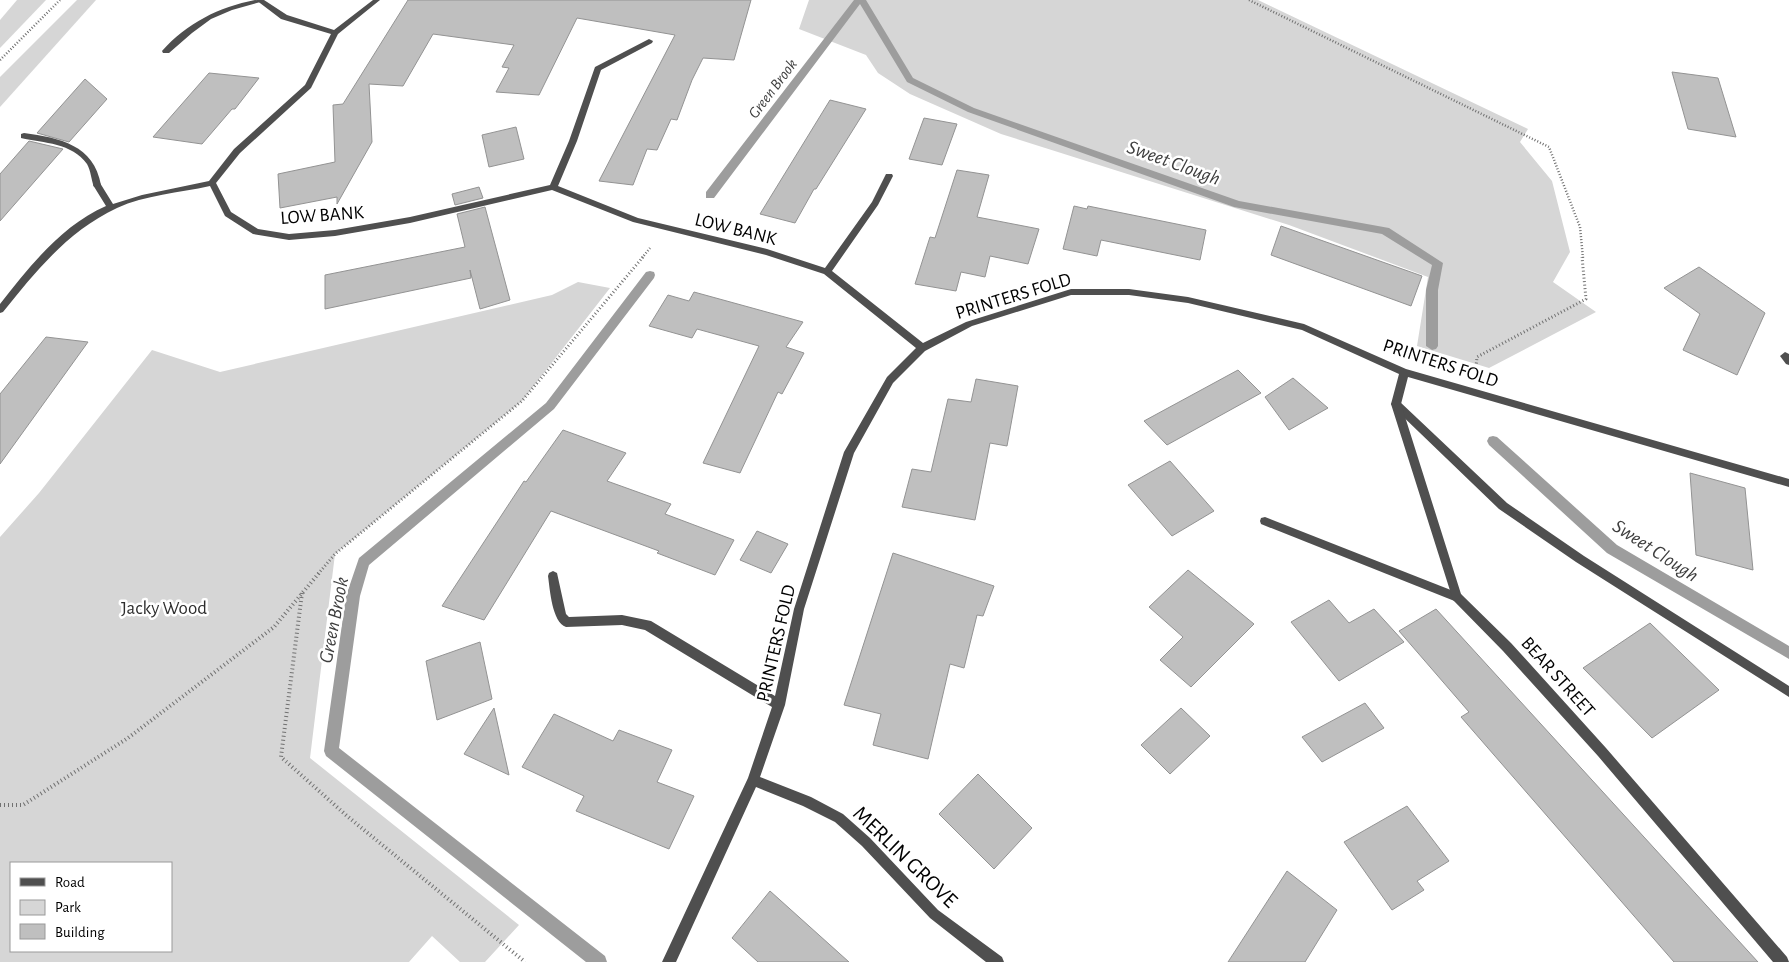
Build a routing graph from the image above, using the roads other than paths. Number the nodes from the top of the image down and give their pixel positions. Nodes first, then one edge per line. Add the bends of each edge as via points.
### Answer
1 (260, 0) edge
2 (377, 0) edge
3 (335, 33) junction
4 (649, 41) dead end
5 (166, 52) dead end
6 (24, 136) dead end
7 (889, 176) dead end
8 (212, 183) junction
9 (553, 187) junction
10 (111, 208) junction
11 (827, 272) junction
12 (0, 310) edge
13 (922, 348) junction
14 (1404, 372) junction
15 (1396, 404) junction
16 (1789, 483) edge
17 (1265, 521) dead end
18 (553, 576) dead end
19 (1457, 597) junction
20 (1789, 692) edge
21 (779, 706) junction
22 (753, 780) junction
23 (669, 962) edge
24 (997, 962) edge
25 (1782, 962) edge

1 - 3 street via 284,17
1 - 5 street via 212,13
2 - 3 street
3 - 8 street via 308,86 237,151
4 - 9 street via 598,69
6 - 10 street via 61,142 76,150 94,168 97,184
7 - 11 street via 875,203
8 - 9 street, LOW BANK via 228,214 256,232 289,237 410,220
8 - 10 street
9 - 11 street, LOW BANK via 636,220 767,252
10 - 12 street via 76,227 55,246
11 - 13 street, LOW BANK
13 - 14 street, PRINTERS FOLD via 969,324 1072,292 1129,292 1188,300 1304,327
13 - 21 street, PRINTERS FOLD via 890,380 849,452 799,609
14 - 15 street
14 - 16 street, PRINTERS FOLD
15 - 19 street, BEAR STREET
15 - 20 street via 1503,506
17 - 19 street
18 - 21 street via 560,616 566,622 622,620 648,625
19 - 25 street, BEAR STREET via 1602,752
21 - 22 street, PRINTERS FOLD
22 - 23 street, PRINTERS FOLD
22 - 24 street, MERLIN GROVE via 807,801 839,818 934,914

